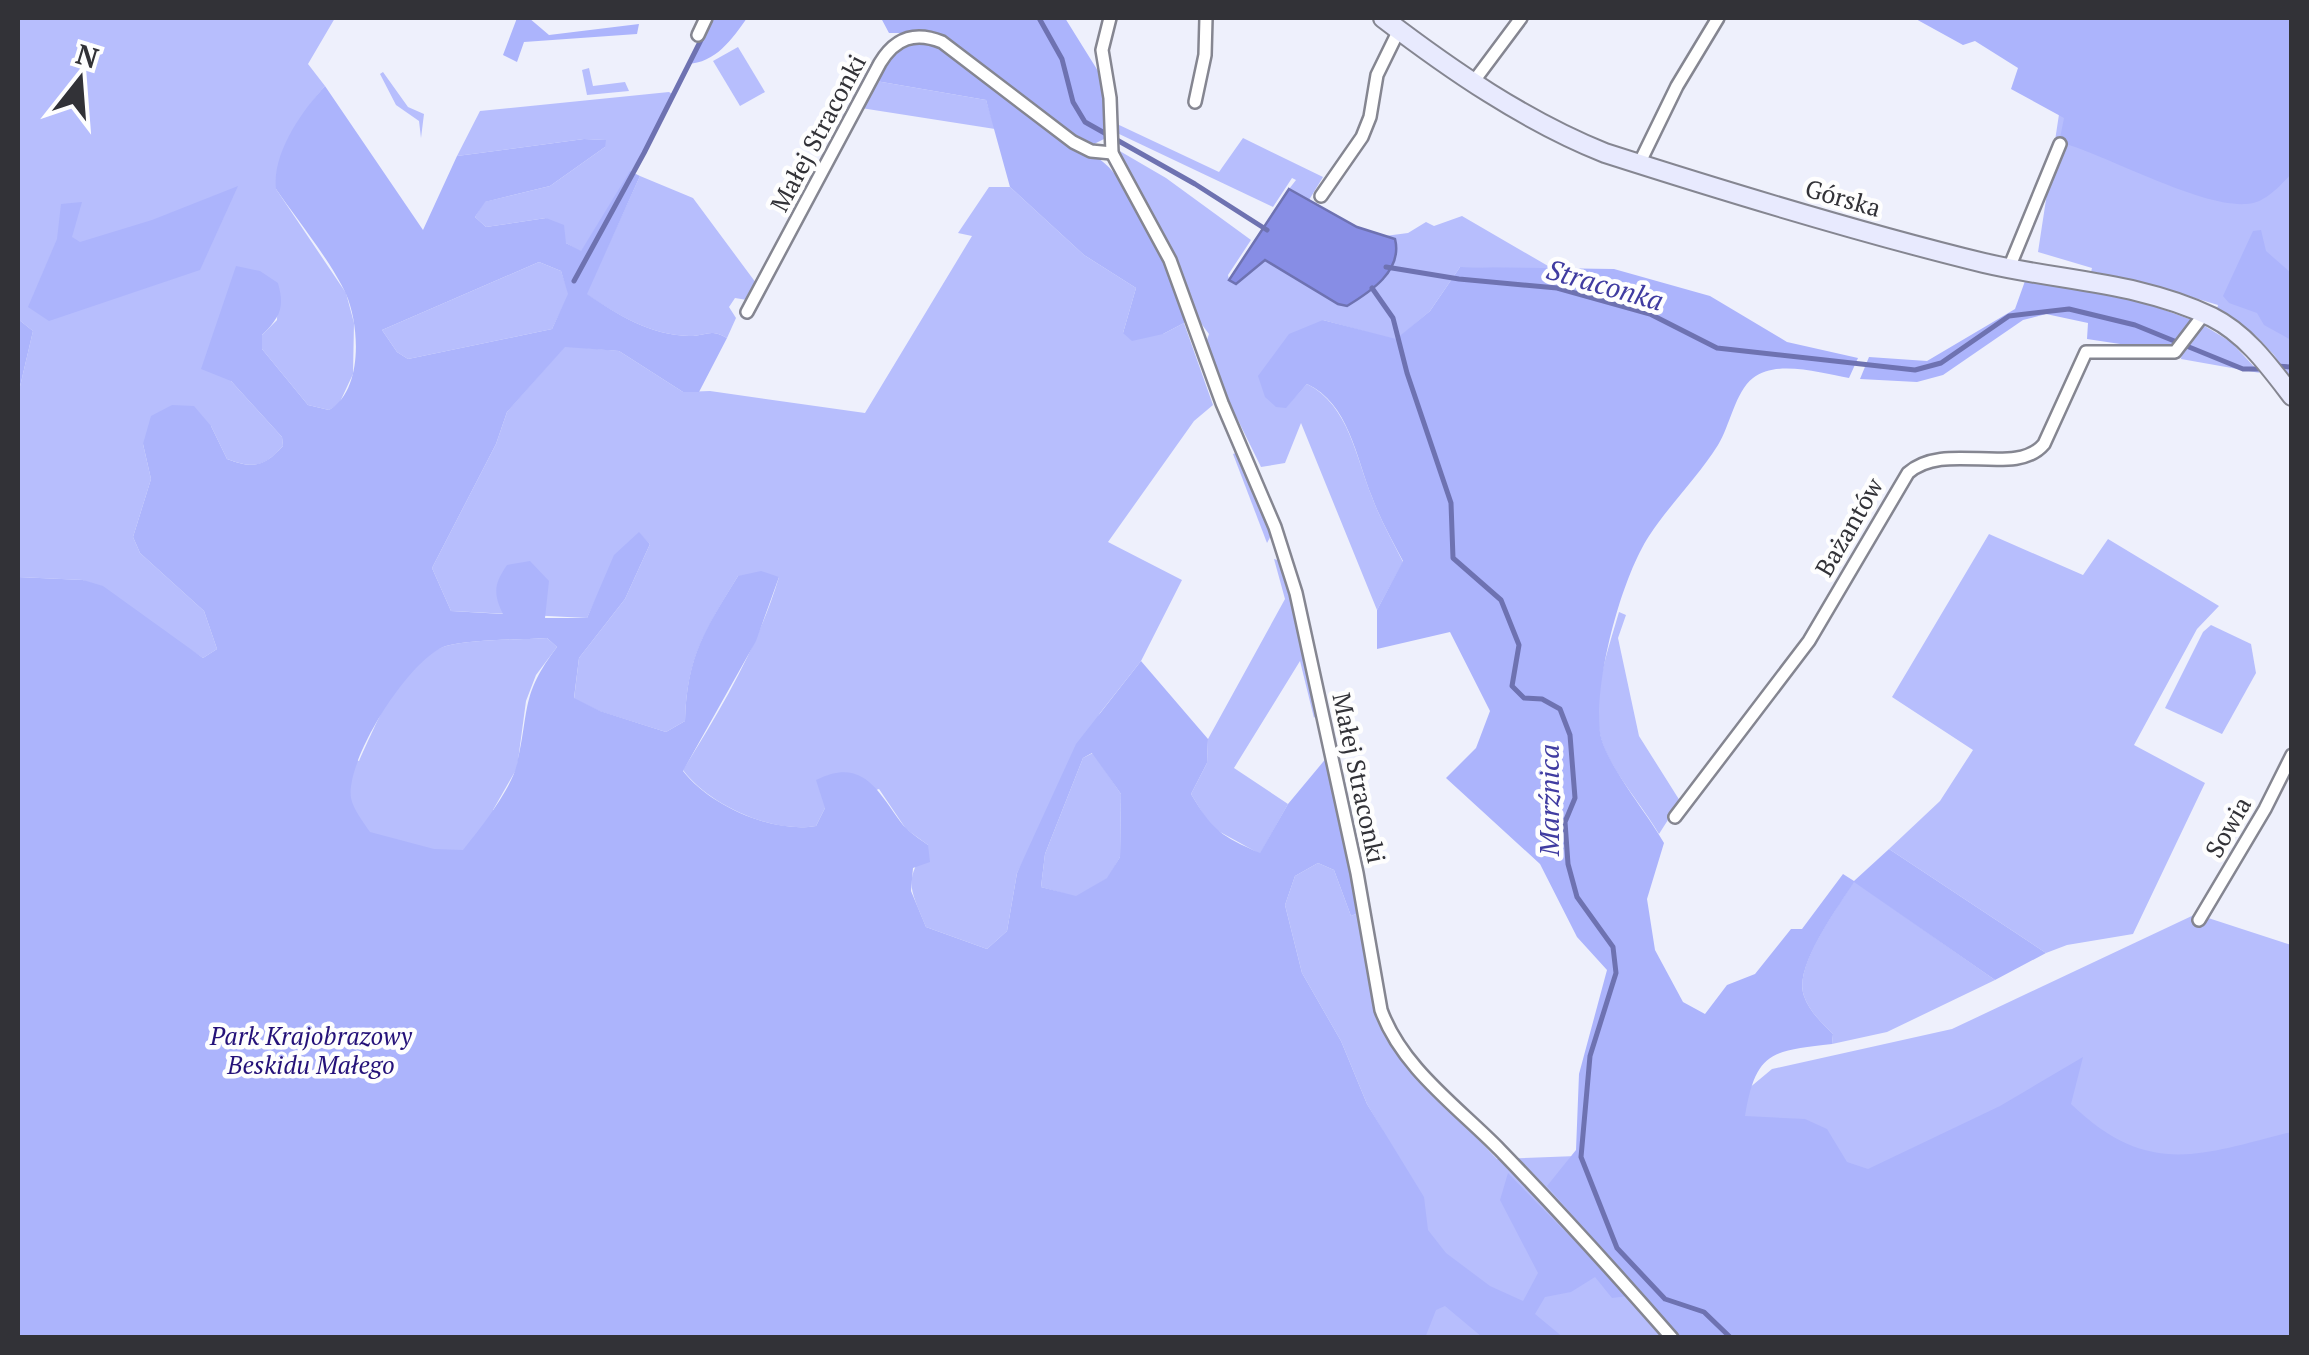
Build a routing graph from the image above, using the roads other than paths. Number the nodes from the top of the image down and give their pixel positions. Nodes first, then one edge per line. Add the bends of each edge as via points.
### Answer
1 (706, 18) edge
2 (1110, 18) edge
3 (1206, 18) edge
4 (1382, 18) edge
5 (1521, 18) edge
6 (1718, 18) edge
7 (1399, 30) junction
8 (698, 34) dead end
9 (1474, 82) junction
10 (1196, 102) dead end
11 (2060, 144) dead end
12 (1112, 149) junction
13 (1639, 164) junction
14 (1321, 196) dead end
15 (2009, 268) junction
16 (747, 312) dead end
17 (2204, 314) junction
18 (2292, 396) edge
19 (2292, 755) edge
20 (1675, 818) dead end
21 (2199, 920) dead end
22 (1672, 1338) edge

1 - 8 street
2 - 12 street, Małej Straconki via 1102,50
3 - 10 street
4 - 7 street, Górska
5 - 9 street
6 - 13 street
7 - 9 street, Górska
7 - 14 street via 1377,75 1362,137
9 - 13 street, Górska via 1569,139
11 - 15 street
12 - 16 street, Małej Straconki via 1073,142 942,42 901,40 880,64
12 - 22 street, Małej Straconki via 1170,260 1275,527 1336,772 1389,1032
13 - 15 street, Górska
15 - 17 street, Górska via 2132,289
17 - 18 street, Górska via 2260,355
17 - 20 street, Bażantów via 2178,350 2086,352 2036,453 1933,460 1914,468 1798,656
19 - 21 street, Sowia

